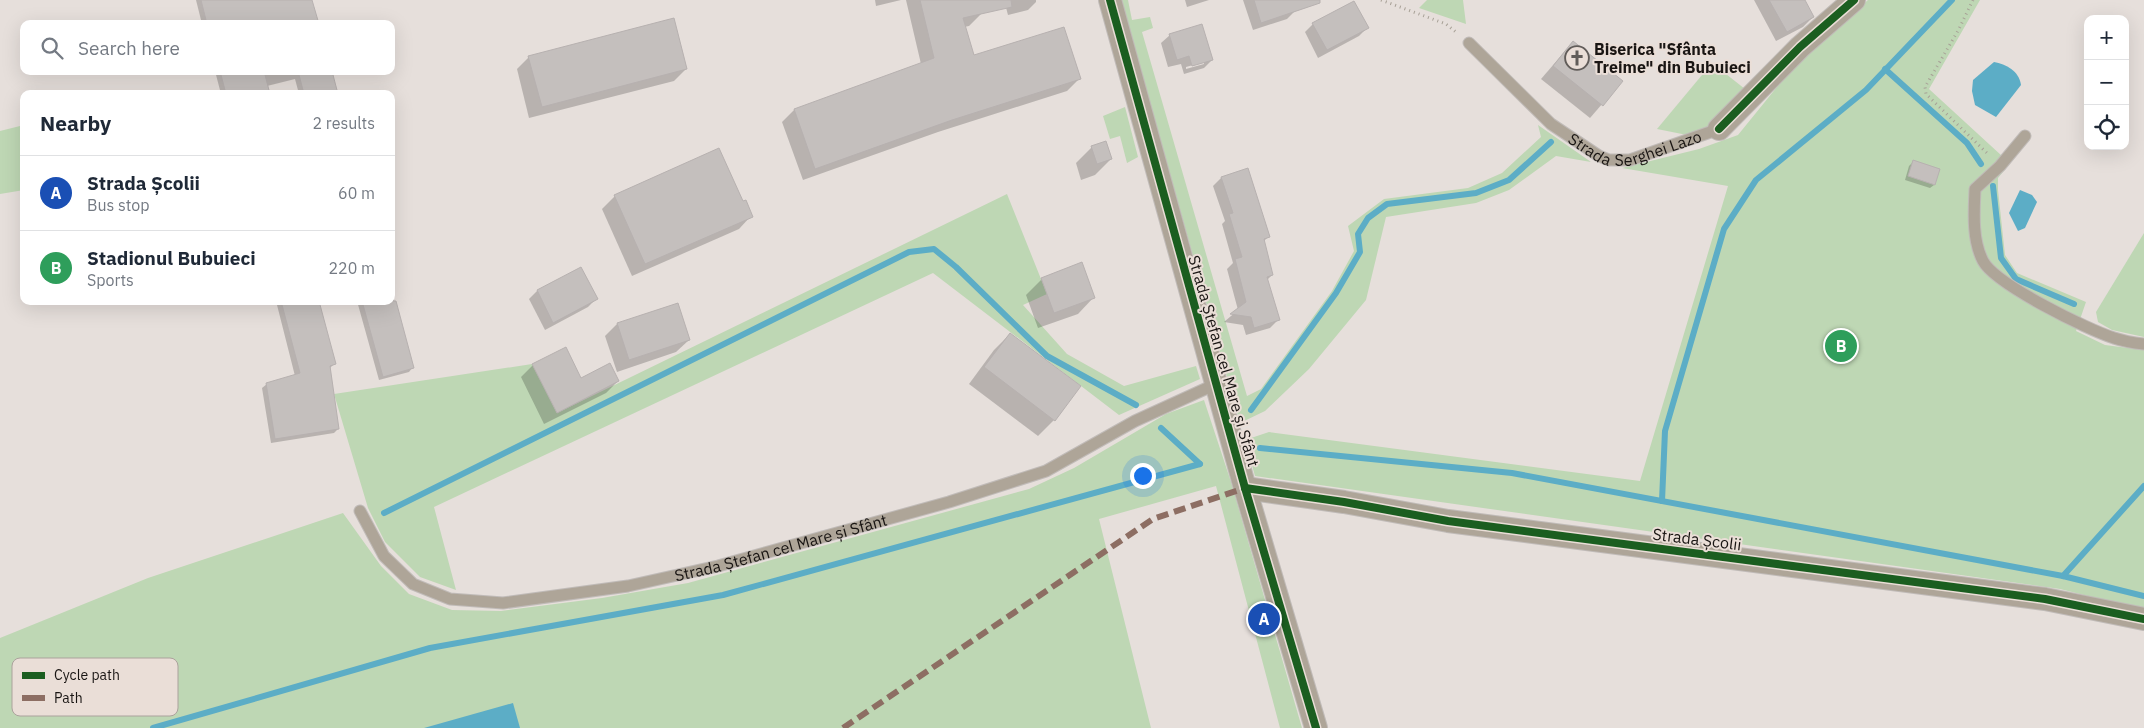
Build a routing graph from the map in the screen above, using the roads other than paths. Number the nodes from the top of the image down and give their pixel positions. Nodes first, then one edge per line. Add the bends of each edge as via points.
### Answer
1 (1110, 0) edge
2 (1854, 0) edge
3 (1469, 43) road end
4 (1719, 129) joint
5 (2025, 136) dead end
6 (2144, 344) edge
7 (1216, 384) junction
8 (1245, 488) junction
9 (360, 510) dead end
10 (2144, 619) edge
11 (1316, 728) edge

1 - 7 street, Strada Ștefan cel Mare și Sfânt
2 - 4 street, Strada Serghei Lazo via 1800,48
3 - 4 lane, Strada Serghei Lazo via 1551,124 1610,160 1630,160
5 - 6 lane via 1975,189 1976,237 1984,262 2005,282 2086,328
7 - 8 street, Strada Ștefan cel Mare și Sfânt
7 - 9 lane, Strada Ștefan cel Mare și Sfânt via 1135,420 1046,471 1018,481 718,566 628,586 504,603 450,599 413,584 390,562
8 - 10 street, Strada Școlii via 1448,521 2045,598
8 - 11 street, Strada Ștefan cel Mare și Sfânt

